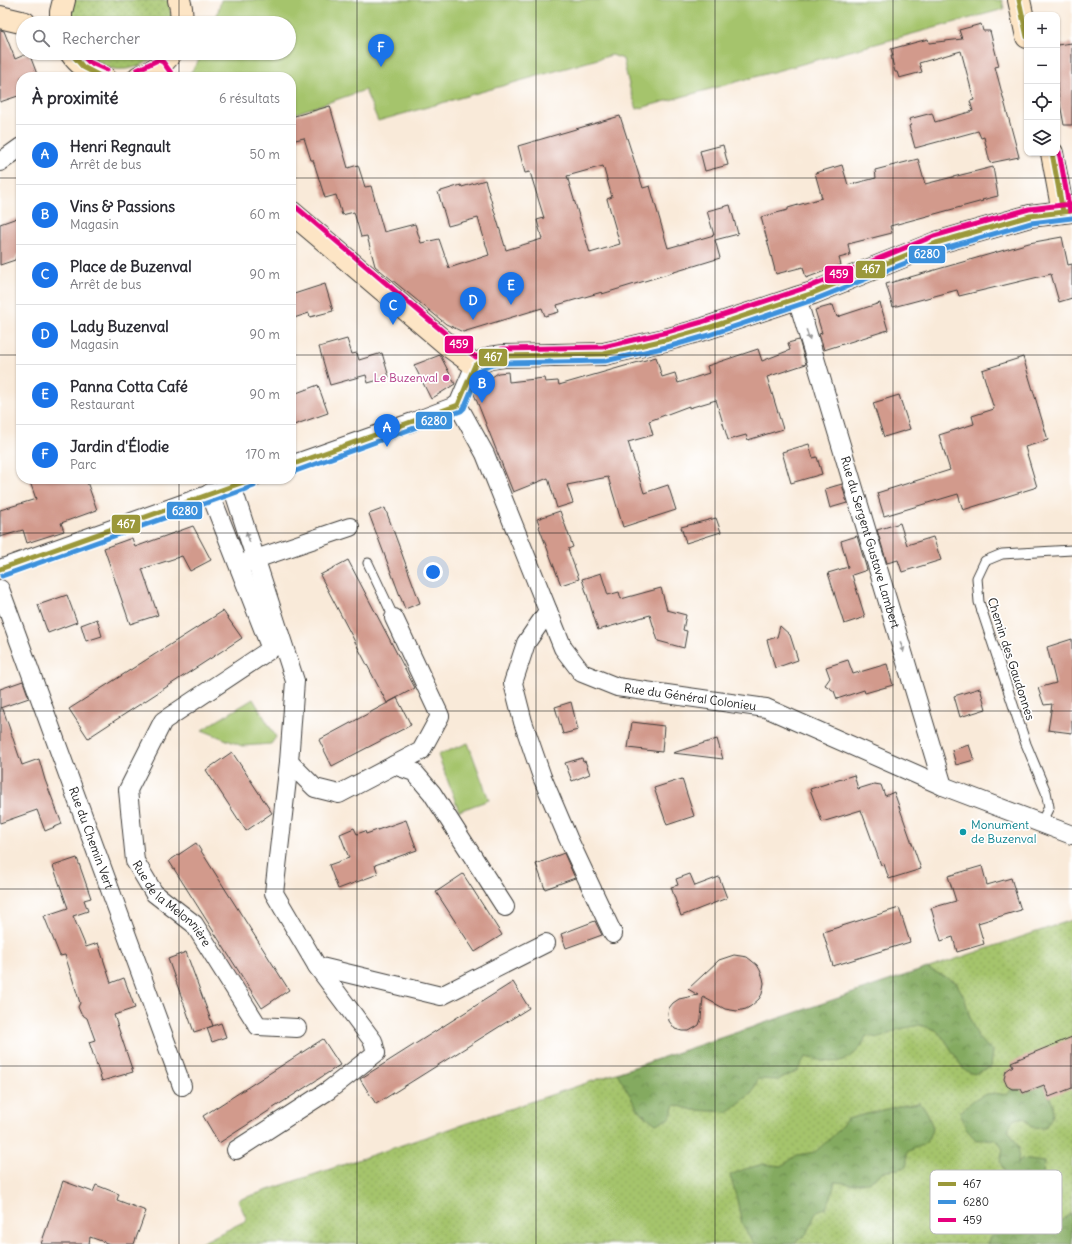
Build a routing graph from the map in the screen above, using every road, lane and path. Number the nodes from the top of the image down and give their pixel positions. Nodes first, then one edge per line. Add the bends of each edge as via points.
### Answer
1 (64, 0) edge
2 (1019, 0) edge
3 (61, 16) edge
4 (0, 17) edge
5 (16, 21) edge
6 (1024, 23) edge
7 (77, 60) edge
8 (91, 72) edge
9 (16, 151) edge
10 (1053, 156) edge
11 (0, 162) edge
12 (1068, 211) edge
13 (296, 216) edge
14 (797, 298) junction
15 (475, 365) junction
16 (458, 405) junction
17 (296, 463) edge
18 (238, 484) edge
19 (232, 486) junction
20 (210, 493) junction
21 (350, 527) dead end
22 (1072, 550) edge
23 (256, 559) junction
24 (368, 563) dead end
25 (238, 566) junction
26 (0, 569) edge
27 (0, 589) edge
28 (548, 611) junction
29 (394, 618) joint
30 (277, 647) junction
31 (289, 762) junction
32 (394, 765) junction
33 (943, 786) junction
34 (1042, 824) junction
35 (1072, 835) edge
36 (505, 907) dead end
37 (613, 934) dead end
38 (546, 943) dead end
39 (317, 966) junction
40 (297, 1028) dead end
41 (182, 1086) dead end
42 (236, 1150) dead end

1 - 3 street
2 - 6 street
4 - 5 street
7 - 8 street
9 - 11 street
10 - 12 street
12 - 14 street via 1030,216 936,243
13 - 15 street via 449,346
14 - 15 street via 704,329 604,354 504,356 490,358
14 -> 33 street, Rue du Sergent Gustave Lambert
15 - 16 street
16 - 17 street
16 - 28 street, Rue du Général Colonieu via 485,454
18 - 19 street
19 - 20 street
23 -> 19 street
20 - 25 street
20 - 26 street
21 - 23 street
22 - 34 lane, Chemin des Gaudonnes via 1002,554 985,561 977,578 979,602 1026,744 1046,792 1049,807
23 - 25 street
23 - 30 street
24 - 29 lane
25 - 30 street
27 - 41 street, Rue du Chemin Vert
28 - 33 street, Rue du Général Colonieu via 563,648 582,673 616,687 766,708
28 - 37 street via 526,643 512,683 542,776
29 - 32 street via 440,716 421,751
30 - 31 street via 296,681
30 - 40 street, Rue de la Melonnière via 163,721 128,790 135,861 154,893 194,924 258,1026
31 - 32 street via 314,788 339,794
31 - 39 street via 274,893
32 - 36 street via 414,772 432,793
33 - 34 street, Rue du Général Colonieu
34 - 35 street, Rue du Général Colonieu
38 - 39 street via 442,996
39 - 42 street via 373,1041 376,1053 329,1090

